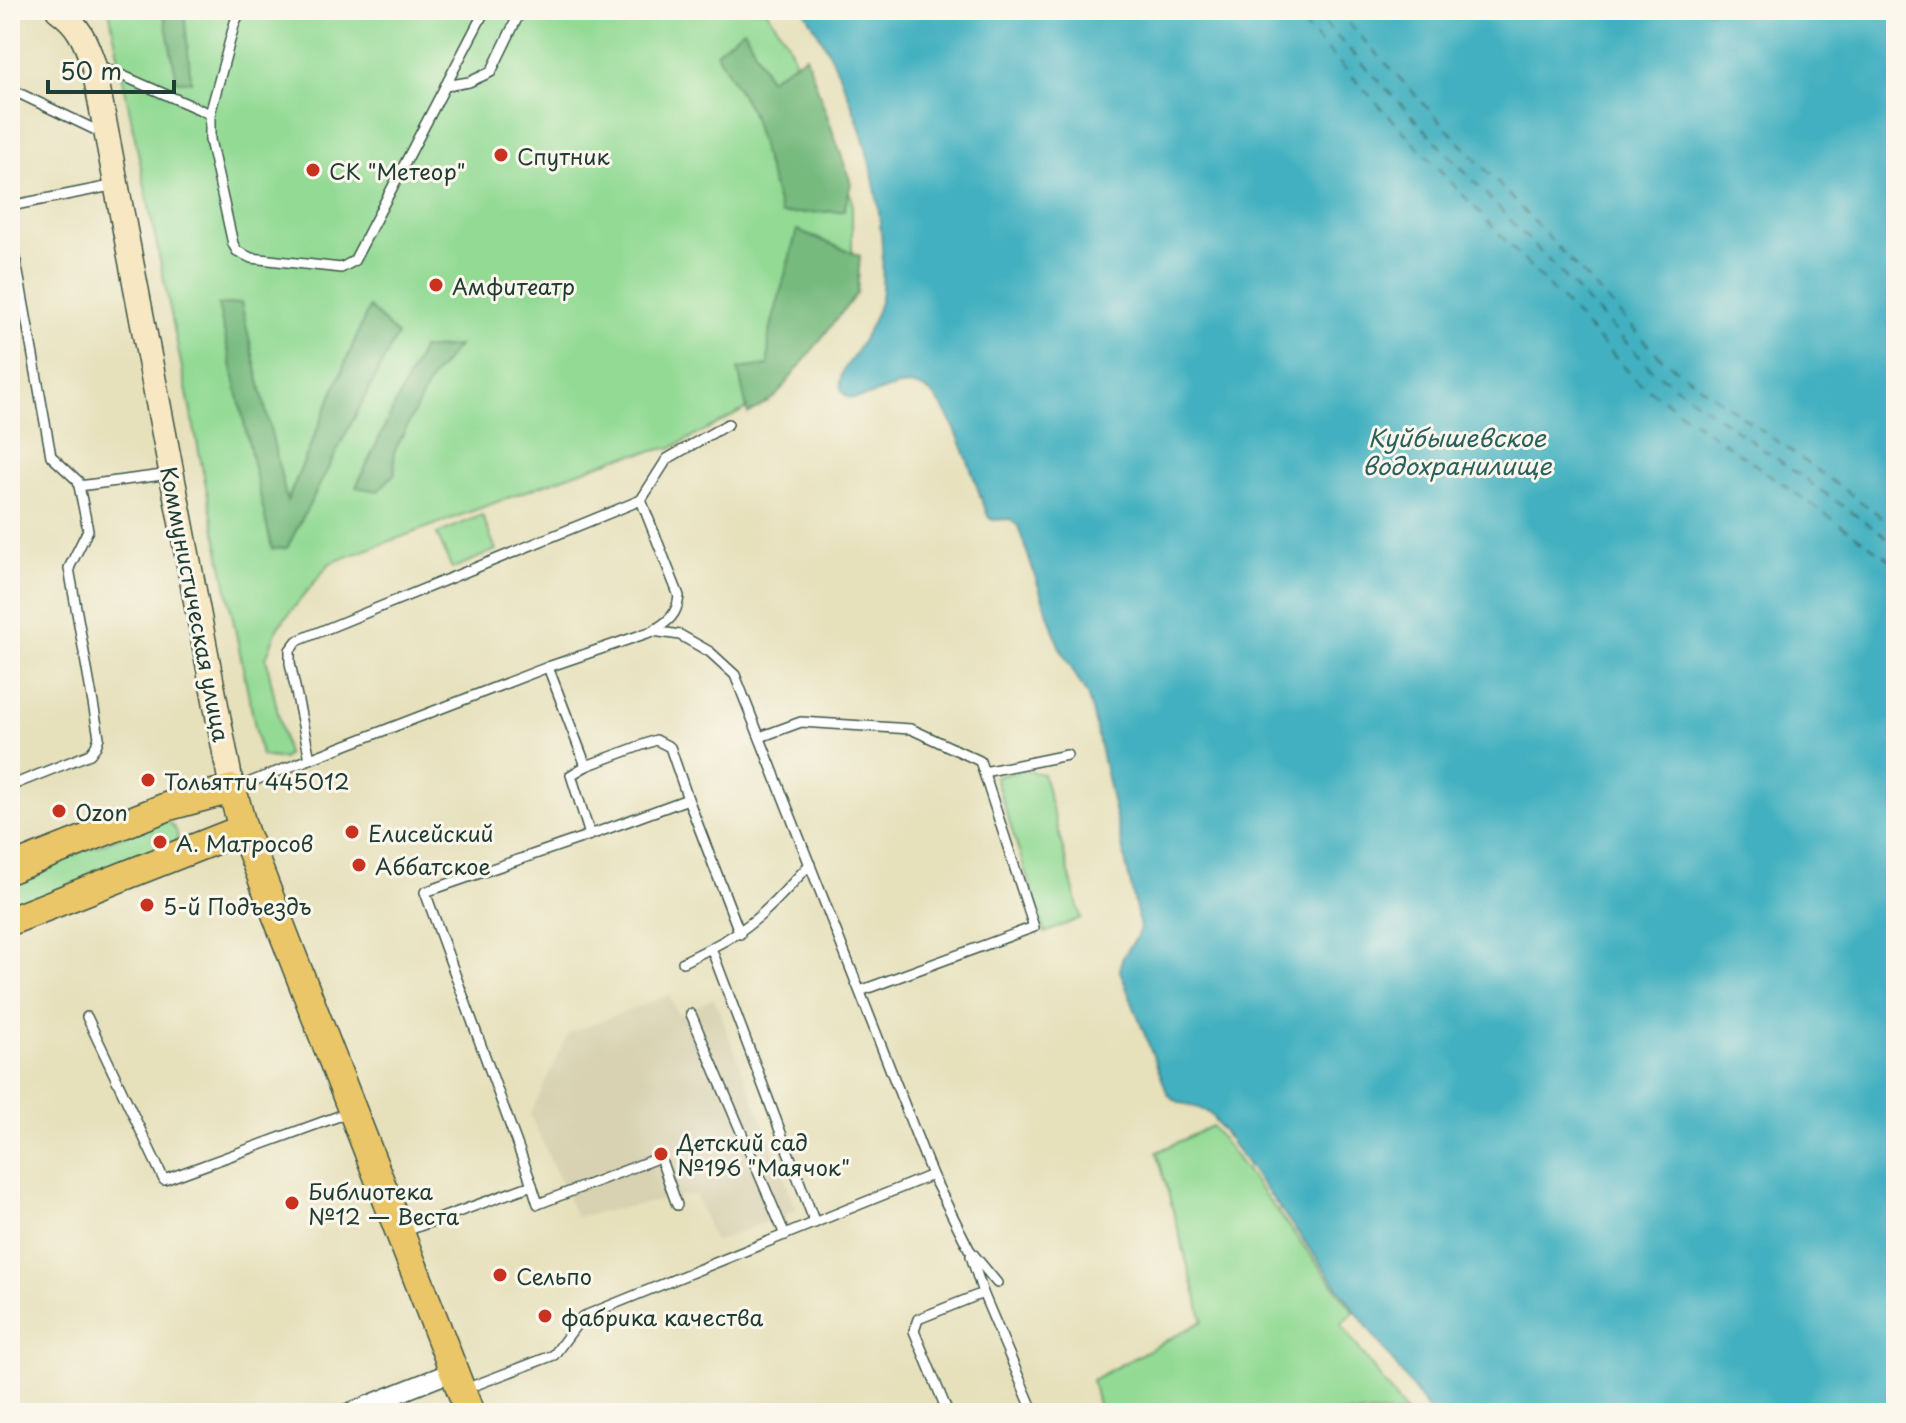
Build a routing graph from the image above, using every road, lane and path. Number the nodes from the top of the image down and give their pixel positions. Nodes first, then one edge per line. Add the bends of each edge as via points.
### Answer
1 (58, 10) edge
2 (241, 10) edge
3 (485, 10) edge
4 (521, 10) edge
5 (93, 63) junction
6 (445, 86) junction
7 (10, 89) edge
8 (210, 114) junction
9 (107, 136) junction
10 (116, 185) junction
11 (10, 206) edge
12 (10, 228) edge
13 (728, 424) dead end
14 (170, 474) junction
15 (79, 486) junction
16 (641, 500) junction
17 (653, 631) junction
18 (548, 667) junction
19 (760, 737) junction
20 (1067, 755) dead end
21 (310, 759) junction
22 (586, 766) junction
23 (984, 772) junction
24 (10, 786) edge
25 (232, 789) junction
26 (688, 799) junction
27 (243, 829) junction
28 (590, 835) junction
29 (810, 864) junction
30 (10, 869) edge
31 (10, 921) edge
32 (740, 934) junction
33 (711, 948) junction
34 (683, 962) dead end
35 (860, 991) junction
36 (691, 1014) dead end
37 (87, 1017) dead end
38 (353, 1111) junction
39 (932, 1175) junction
40 (532, 1185) junction
41 (677, 1205) dead end
42 (815, 1223) junction
43 (400, 1232) junction
44 (785, 1235) junction
45 (969, 1249) junction
46 (997, 1283) dead end
47 (983, 1293) junction
48 (462, 1391) edge
49 (348, 1413) edge
50 (948, 1413) edge
51 (1034, 1413) edge

1 - 5 main road, Коммунистическая улица via 80,31
2 - 8 lane
3 - 6 lane
4 - 6 lane via 491,72
5 - 8 lane
5 - 9 main road, Коммунистическая улица
6 - 8 lane via 354,261 341,268 251,258 237,251 210,140
7 - 9 lane
9 - 10 main road, Коммунистическая улица
10 - 11 lane
10 - 14 main road, Коммунистическая улица
12 - 15 lane via 51,456
13 - 16 lane via 667,459
14 - 15 lane
14 - 25 main road, Коммунистическая улица
15 - 24 lane via 88,530 69,568 99,737 90,754
16 - 17 lane via 679,596 677,610
16 - 21 lane via 297,641 290,663
17 - 18 lane
17 - 19 lane via 680,635 735,675
18 - 21 lane
18 - 22 lane
19 - 23 lane via 801,722 911,729 980,761
19 - 29 lane
20 - 23 lane
21 - 25 lane
22 - 26 lane via 656,740 670,747
22 - 28 lane via 571,775
23 - 35 lane via 1034,927
25 - 27 main road, Коммунистическая улица
25 - 30 main road via 169,806
26 - 28 lane
26 - 32 lane
27 - 31 main road
27 - 38 main road, Коммунистическая улица
28 - 40 lane via 425,892
29 - 32 lane
29 - 35 lane
32 - 33 lane
33 - 34 lane
33 - 42 lane
35 - 39 lane
36 - 44 lane
37 - 38 lane via 164,1180
38 - 43 main road, Коммунистическая улица
39 - 42 lane
39 - 45 lane
40 - 41 lane via 538,1204 660,1157
40 - 43 lane
42 - 44 lane
43 - 48 main road, Коммунистическая улица
44 - 48 lane via 582,1317 554,1355
45 - 46 lane
45 - 47 lane
47 - 50 lane via 918,1319 914,1331
47 - 51 lane
48 - 49 street

